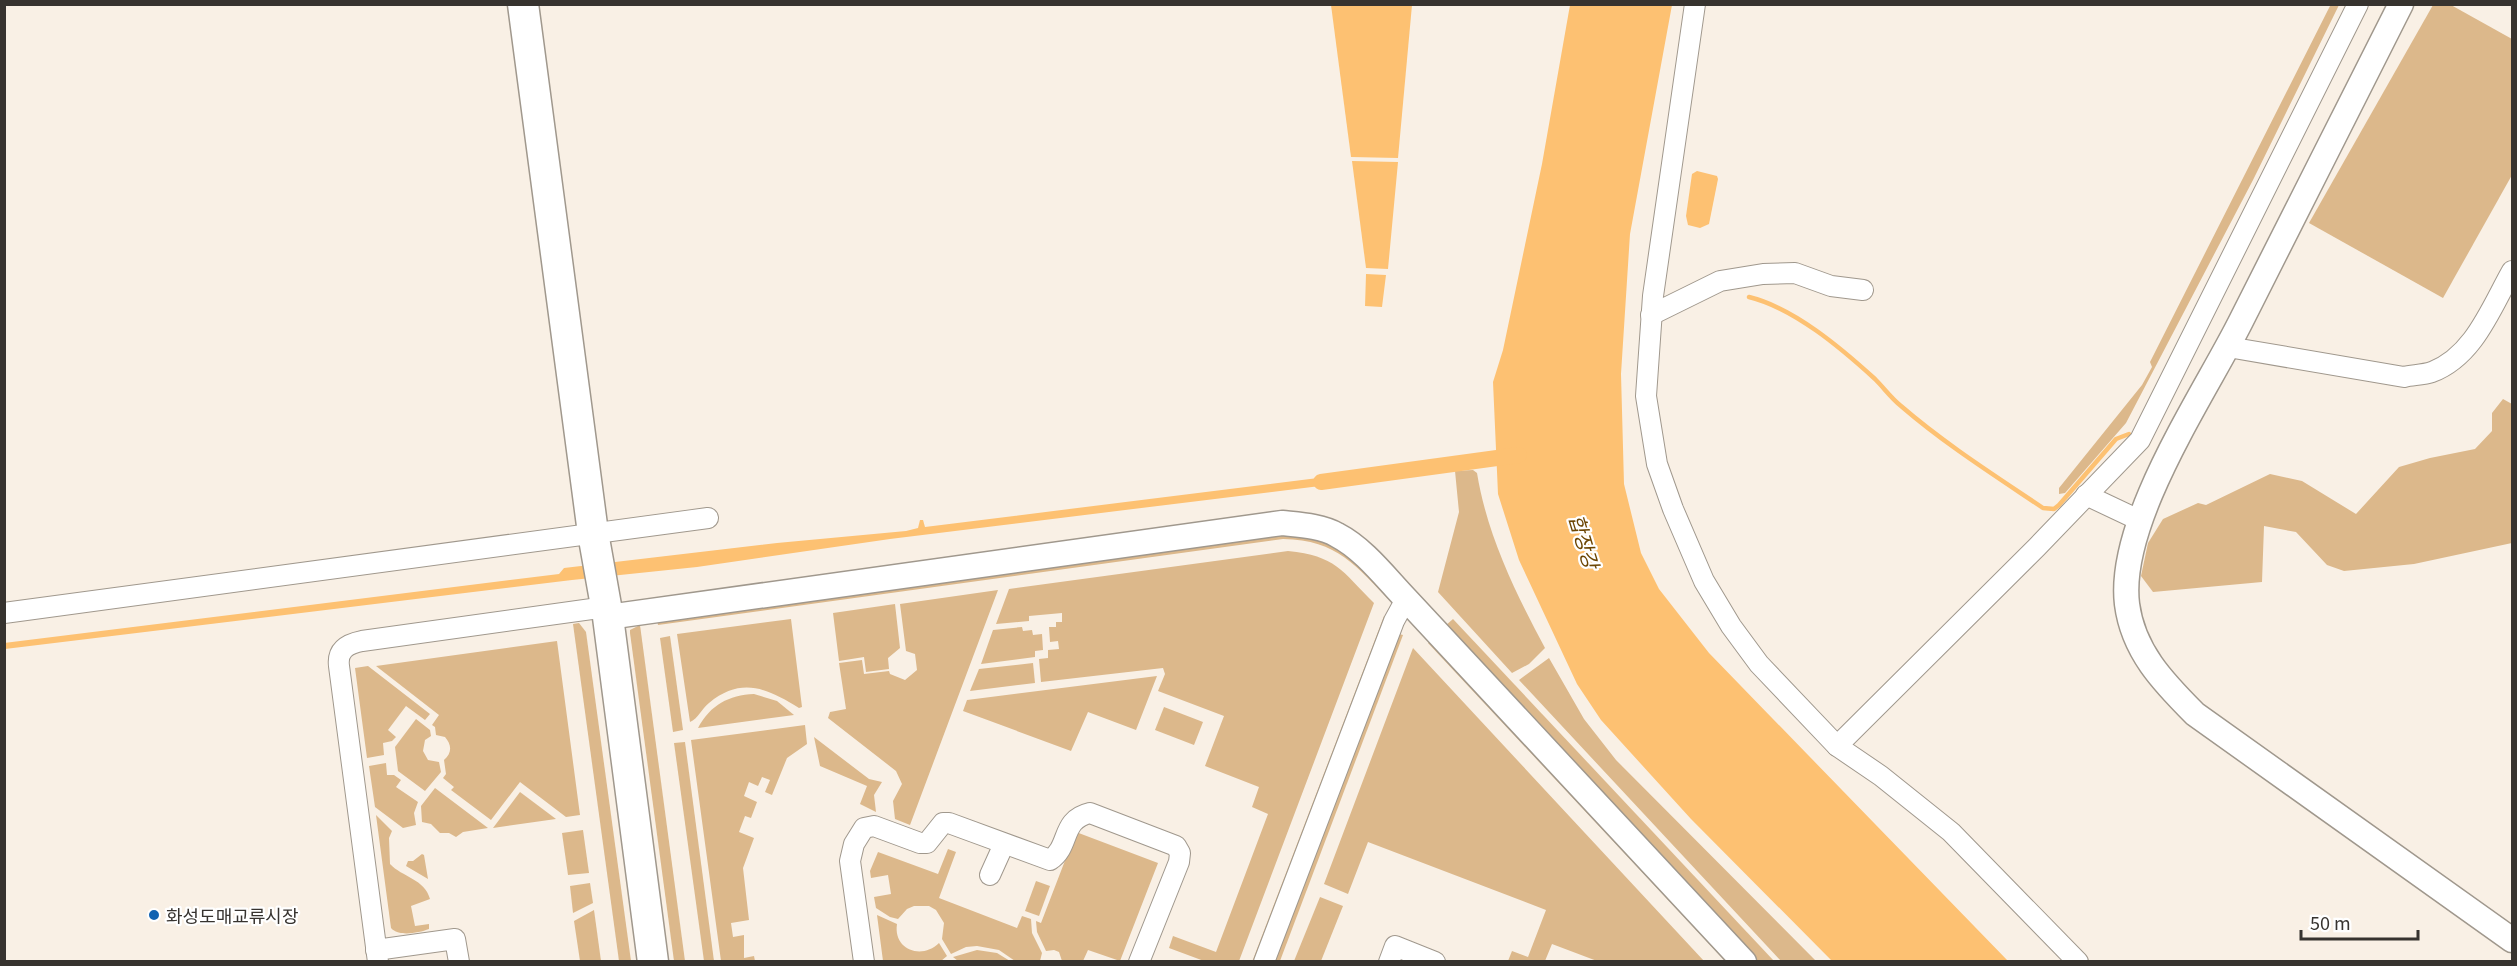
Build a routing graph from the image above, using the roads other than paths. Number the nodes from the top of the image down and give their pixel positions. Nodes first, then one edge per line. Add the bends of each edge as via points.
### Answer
1 (523, 4) edge
2 (1695, 4) edge
3 (2358, 4) edge
4 (2401, 4) edge
5 (2512, 271) edge
6 (1863, 290) dead end
7 (1651, 315) junction
8 (2228, 347) junction
9 (2086, 495) junction
10 (708, 518) dead end
11 (2141, 521) junction
12 (593, 533) junction
13 (604, 592) junction
14 (1406, 599) junction
15 (4, 613) edge
16 (1837, 747) junction
17 (1004, 844) junction
18 (990, 874) dead end
19 (2512, 940) edge
20 (377, 956) edge
21 (1145, 960) edge
22 (459, 962) edge
23 (653, 962) edge
24 (864, 962) edge
25 (1264, 962) edge
26 (1389, 962) edge
27 (1436, 962) edge
28 (1744, 962) edge
29 (2078, 962) edge

1 - 12 main road
2 - 7 street
3 - 9 street via 2140,440
4 - 8 street
5 - 8 street via 2469,347 2431,372 2404,376
6 - 7 street via 1831,286 1795,273 1763,273 1720,281
7 - 16 street via 1649,425 1657,464 1692,557 1726,618 1759,664
8 - 11 street via 2164,465
9 - 11 street
9 - 16 street
10 - 12 street
11 - 19 street via 2128,571 2127,604 2138,645 2163,682 2195,714
12 - 13 main road
12 - 15 street
13 - 14 street via 1282,523 1336,534 1358,549
13 - 20 street via 362,641 340,652
13 - 23 main road
14 - 25 street via 1394,621
14 - 28 street
16 - 29 street via 1952,832
17 - 18 street
17 - 21 street via 1050,860 1057,855 1071,823 1090,813 1176,846 1179,862
17 - 24 street via 949,823 943,823 927,843 874,826 864,828 850,861
20 - 22 street via 455,939
26 - 27 street via 1395,946

